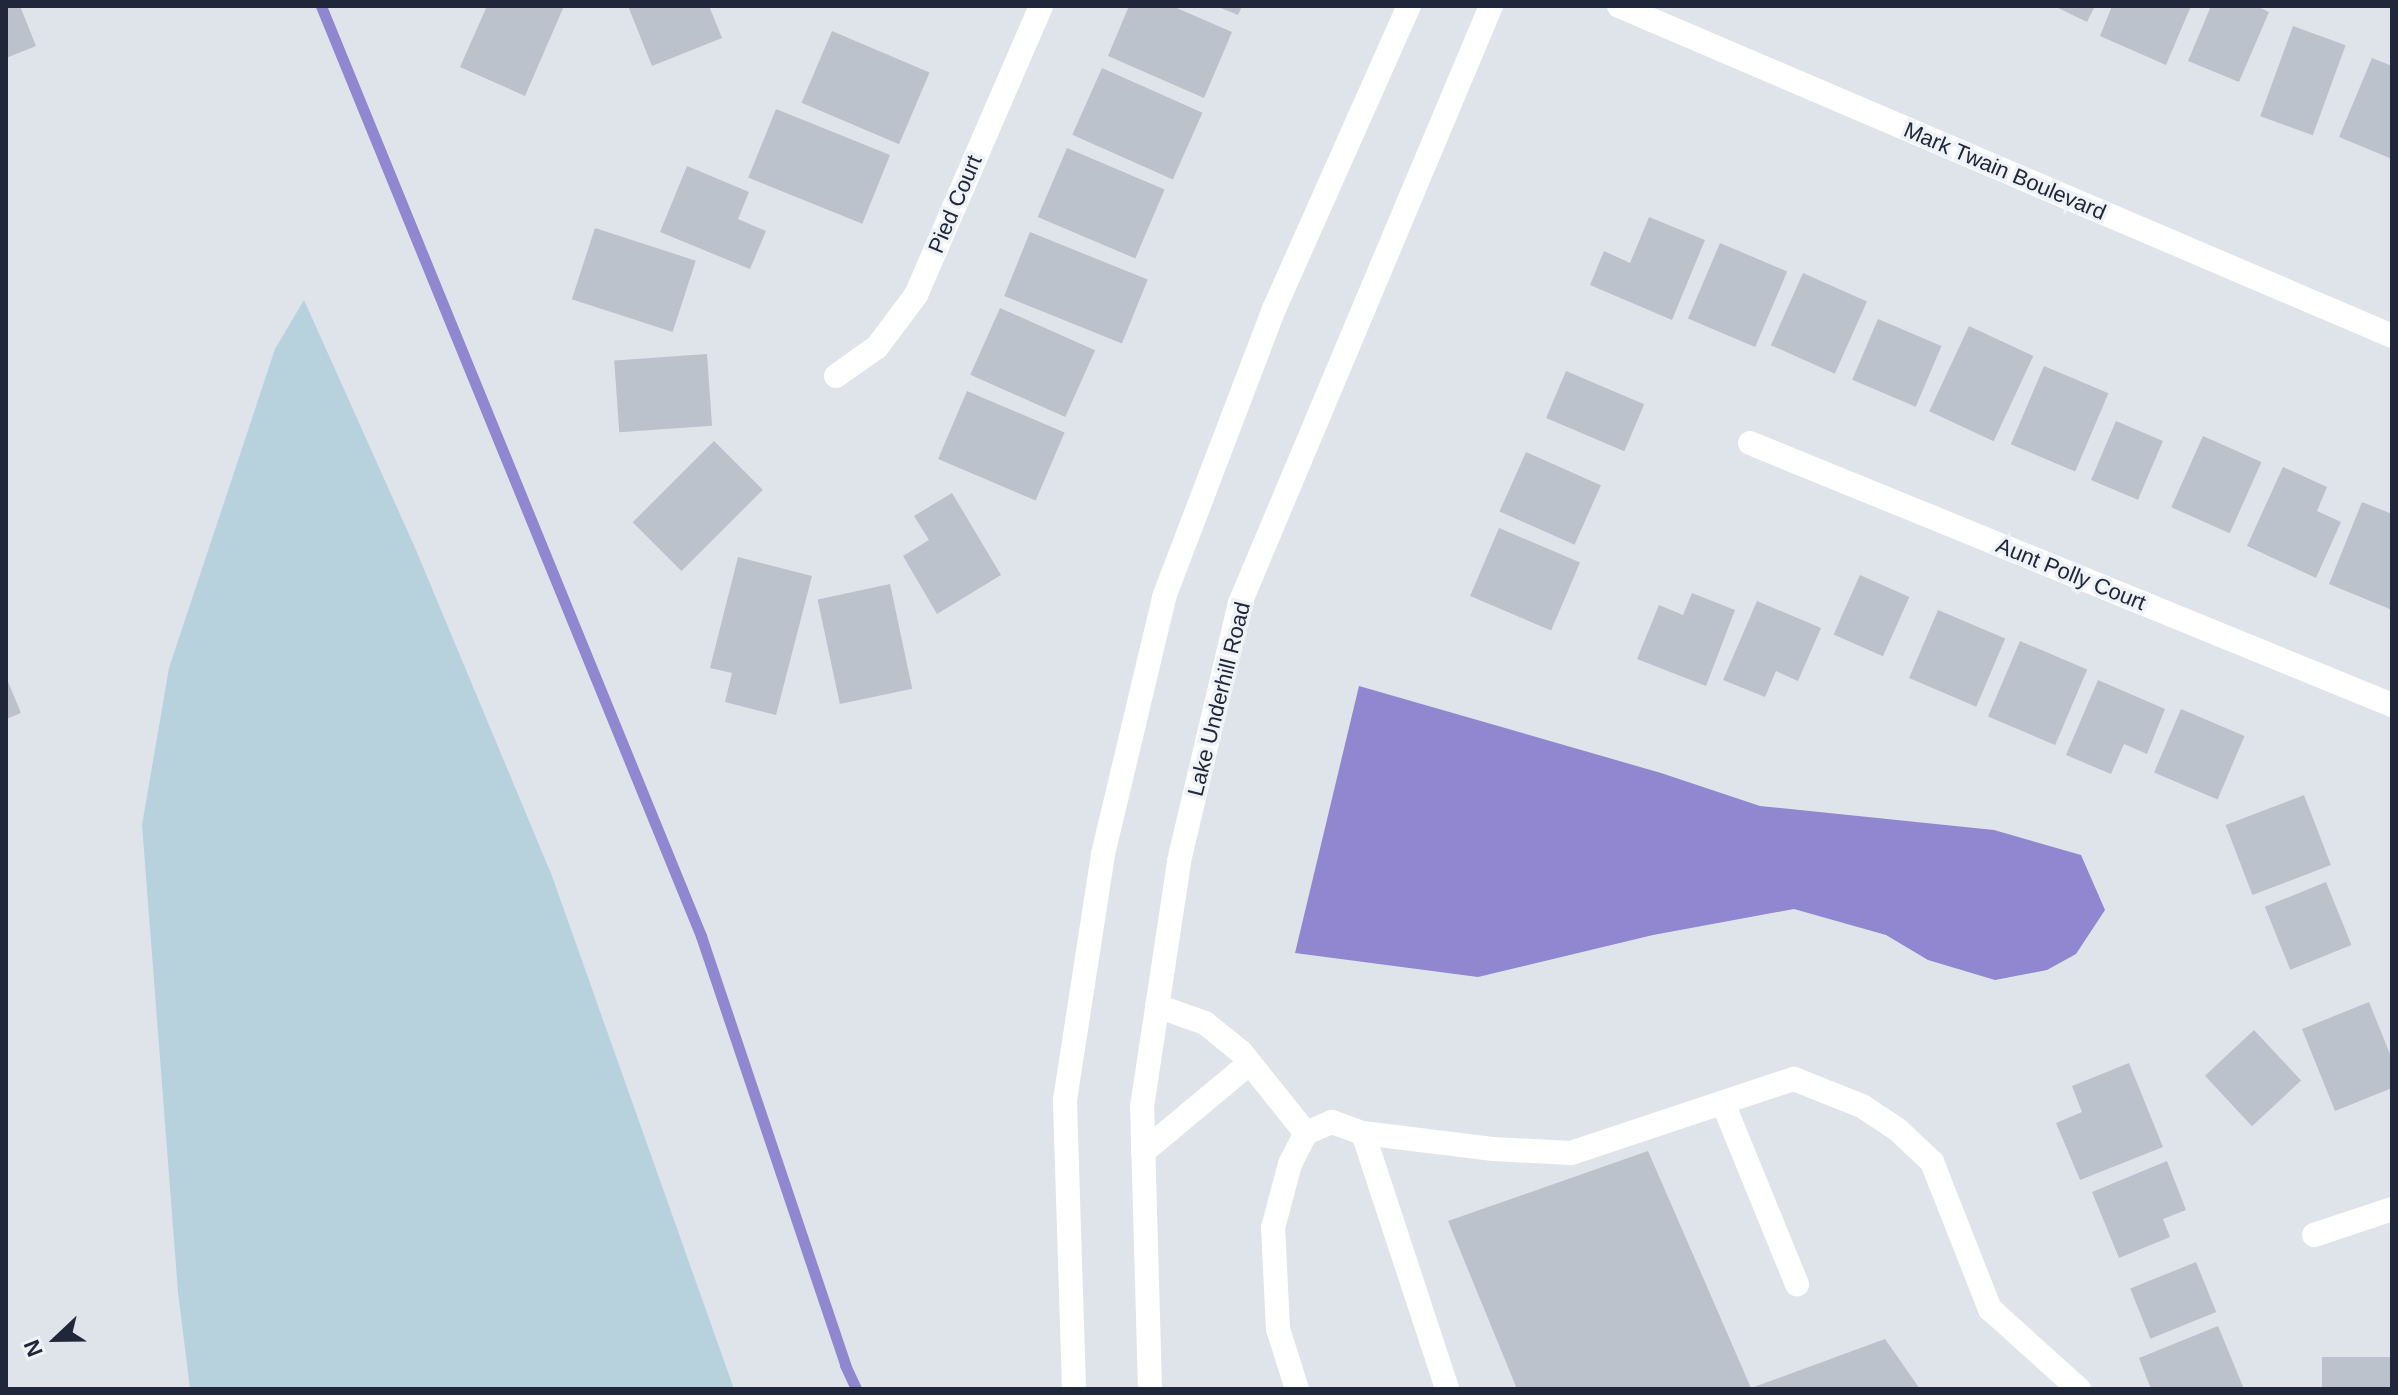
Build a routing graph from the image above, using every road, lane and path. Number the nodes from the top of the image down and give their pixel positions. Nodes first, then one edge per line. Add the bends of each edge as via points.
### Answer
1 (1041, 6) edge
2 (1409, 6) edge
3 (1491, 6) edge
4 (1619, 6) edge
5 (2392, 336) edge
6 (836, 376) dead end
7 (1750, 443) dead end
8 (2392, 705) edge
9 (1157, 1006) junction
10 (1250, 1063) junction
11 (1723, 1103) junction
12 (1306, 1133) junction
13 (1363, 1133) junction
14 (1143, 1152) junction
15 (2392, 1209) edge
16 (2314, 1235) dead end
17 (1797, 1284) dead end
18 (1074, 1389) edge
19 (1150, 1389) edge
20 (1297, 1389) edge
21 (1447, 1389) edge
22 (2079, 1389) edge

1 - 6 street, Pied Court via 916,295 877,347
2 - 18 street via 1274,309 1164,597 1103,854 1065,1100
3 - 9 street, Lake Underhill Road via 1240,603 1179,861
4 - 5 street, Mark Twain Boulevard
7 - 8 street, Aunt Polly Court
9 - 10 street via 1205,1023
9 - 14 street, Lake Underhill Road via 1142,1107
10 - 12 street
10 - 14 street
11 - 13 street via 1571,1153
11 - 17 street
11 - 22 street via 1794,1079 1862,1106 1898,1130 1932,1162 1990,1309
12 - 13 street via 1332,1122
12 - 20 street via 1290,1164 1273,1228 1278,1329
13 - 21 street
14 - 19 street, Lake Underhill Road
15 - 16 street

